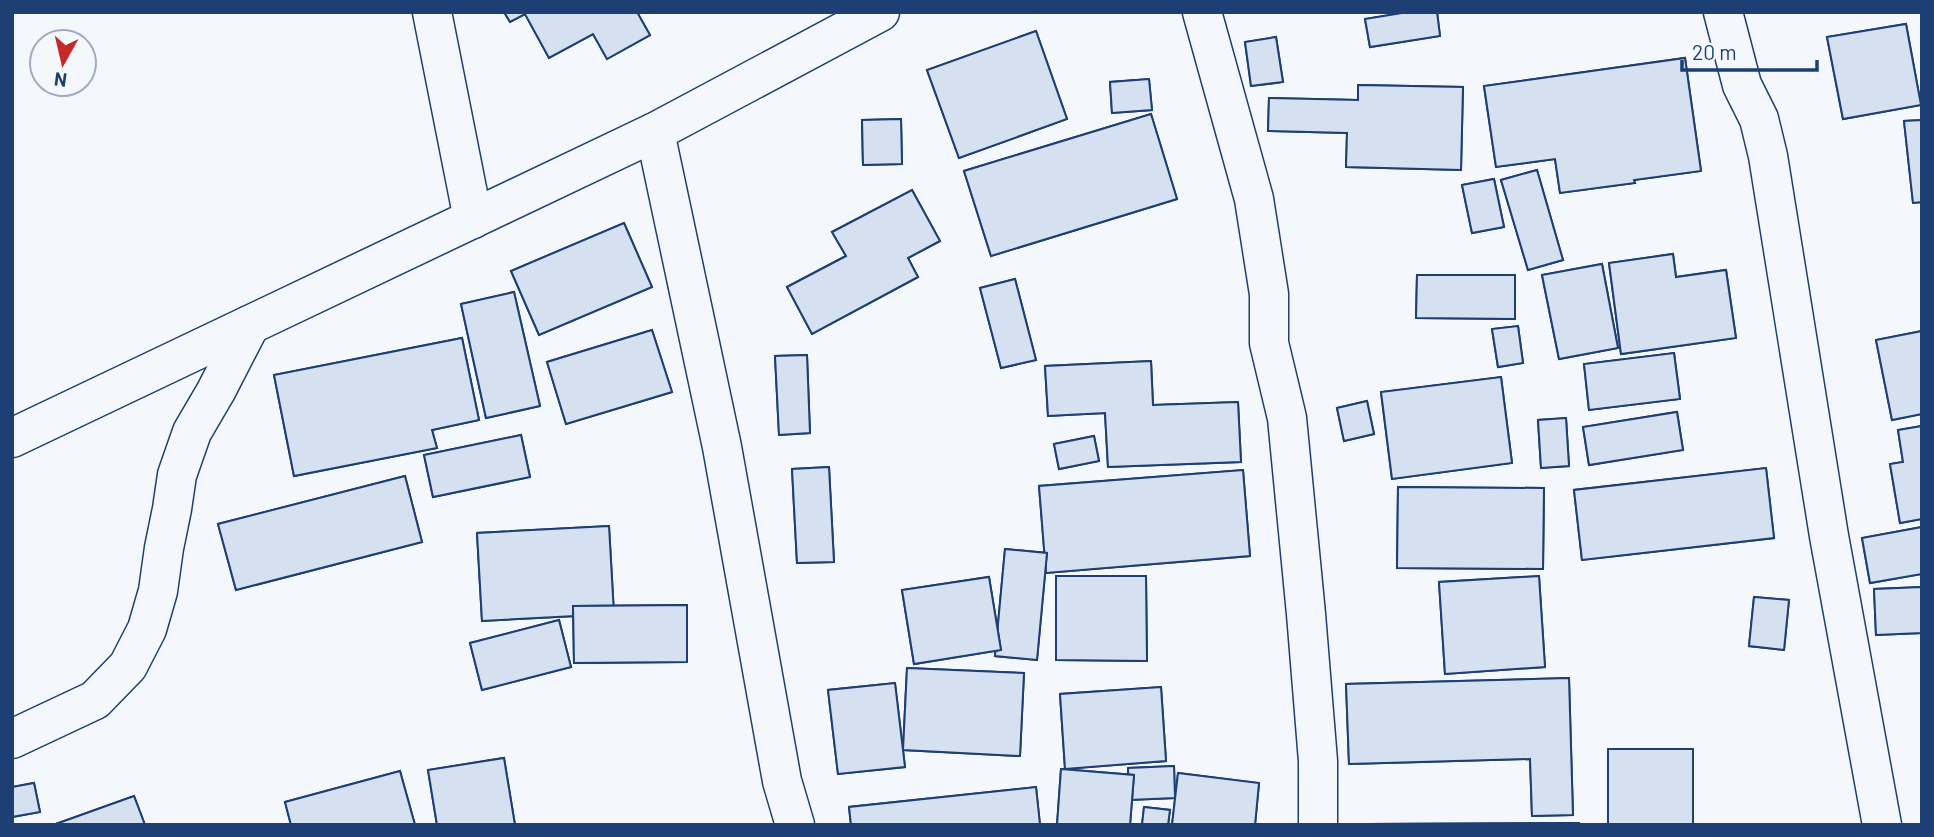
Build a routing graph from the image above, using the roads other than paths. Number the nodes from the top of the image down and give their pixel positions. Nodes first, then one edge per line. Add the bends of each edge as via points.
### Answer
1 (432, 12) edge
2 (880, 12) edge
3 (1202, 12) edge
4 (1723, 12) edge
5 (655, 132) junction
6 (472, 219) junction
7 (250, 325) junction
8 (12, 438) edge
9 (12, 738) edge
10 (795, 825) edge
11 (1318, 825) edge
12 (1882, 825) edge

1 - 6 street
2 - 5 street
3 - 11 street via 1254,199 1269,294 1269,343 1287,418 1307,614
4 - 12 street via 1742,85 1759,119 1768,156 1829,536
5 - 6 street
5 - 10 street via 722,447 782,781
6 - 7 street
7 - 8 street
7 - 9 street via 192,432 177,475 158,591 147,629 128,666 95,699

